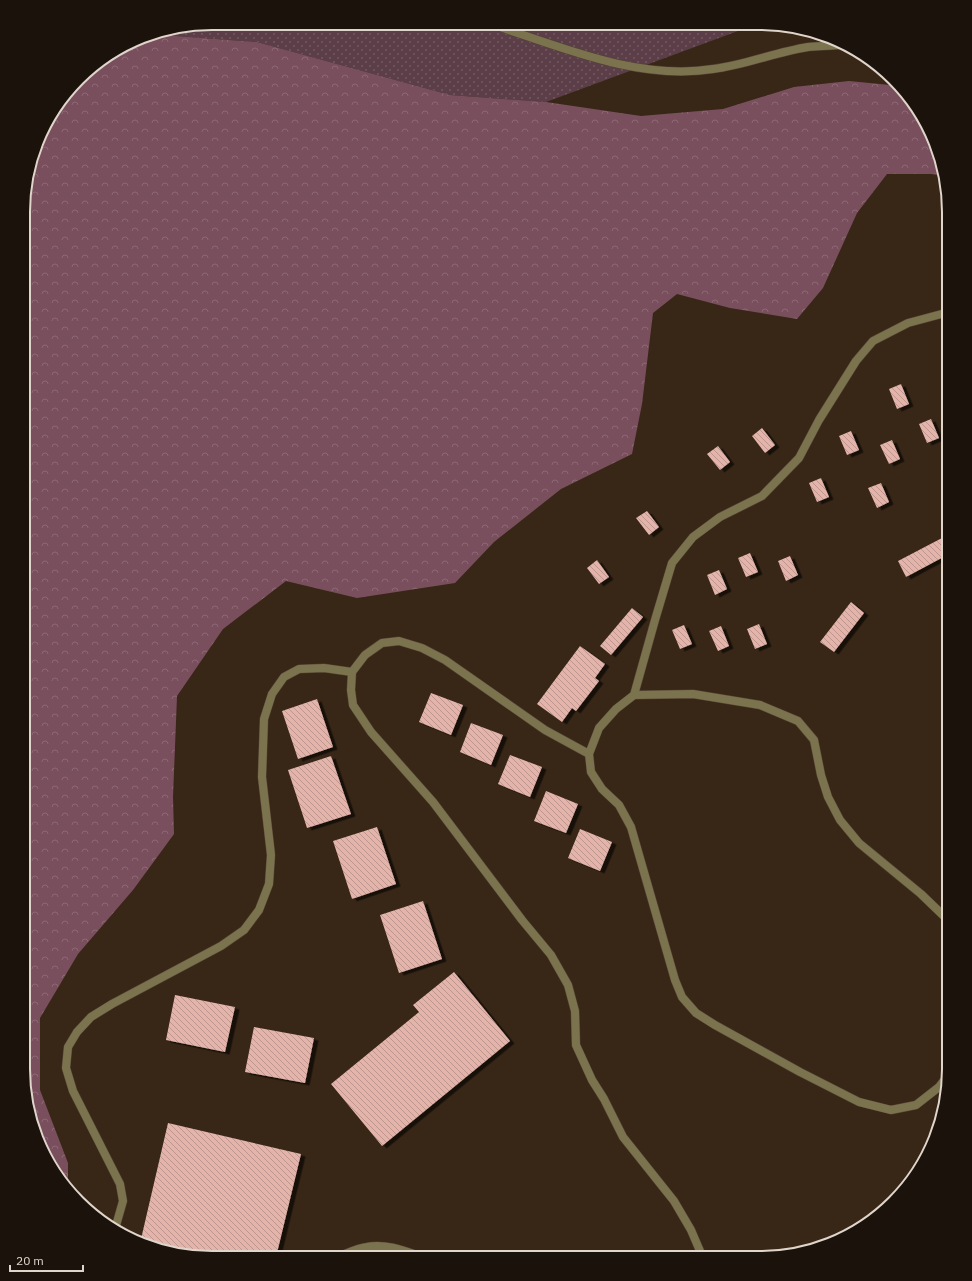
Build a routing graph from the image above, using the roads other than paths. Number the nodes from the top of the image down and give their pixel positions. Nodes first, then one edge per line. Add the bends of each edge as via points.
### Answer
1 (509, 30) edge
2 (832, 45) edge
3 (942, 314) edge
4 (352, 672) junction
5 (634, 695) junction
6 (589, 754) junction
7 (942, 914) edge
8 (942, 1084) edge
9 (116, 1224) edge
10 (353, 1251) edge
11 (404, 1251) edge
12 (699, 1251) edge

1 - 2 street via 627,66 672,72 713,70 809,47
3 - 5 street via 908,323 874,341 856,361 819,420 799,458 762,496 720,517 693,537 672,564
4 - 6 street via 365,655 382,643 399,641 422,648 445,660 545,730
4 - 9 street via 324,668 300,669 284,677 272,694 264,719 262,777 271,855 269,884 259,910 244,930 221,946 91,1017 68,1047 66,1068 73,1091 120,1184 123,1201
4 - 12 street via 353,705 371,732 433,802 551,955 568,985 575,1011 576,1045 592,1080 623,1136 674,1201 691,1230
5 - 6 street via 616,709 599,728
5 - 7 street via 693,694 760,705 798,721 814,740 828,797 840,820 859,843
6 - 8 street via 591,772 602,789 619,805 631,826 675,980 682,997 696,1013 859,1102 891,1110 916,1105
10 - 11 street via 367,1246 384,1246

